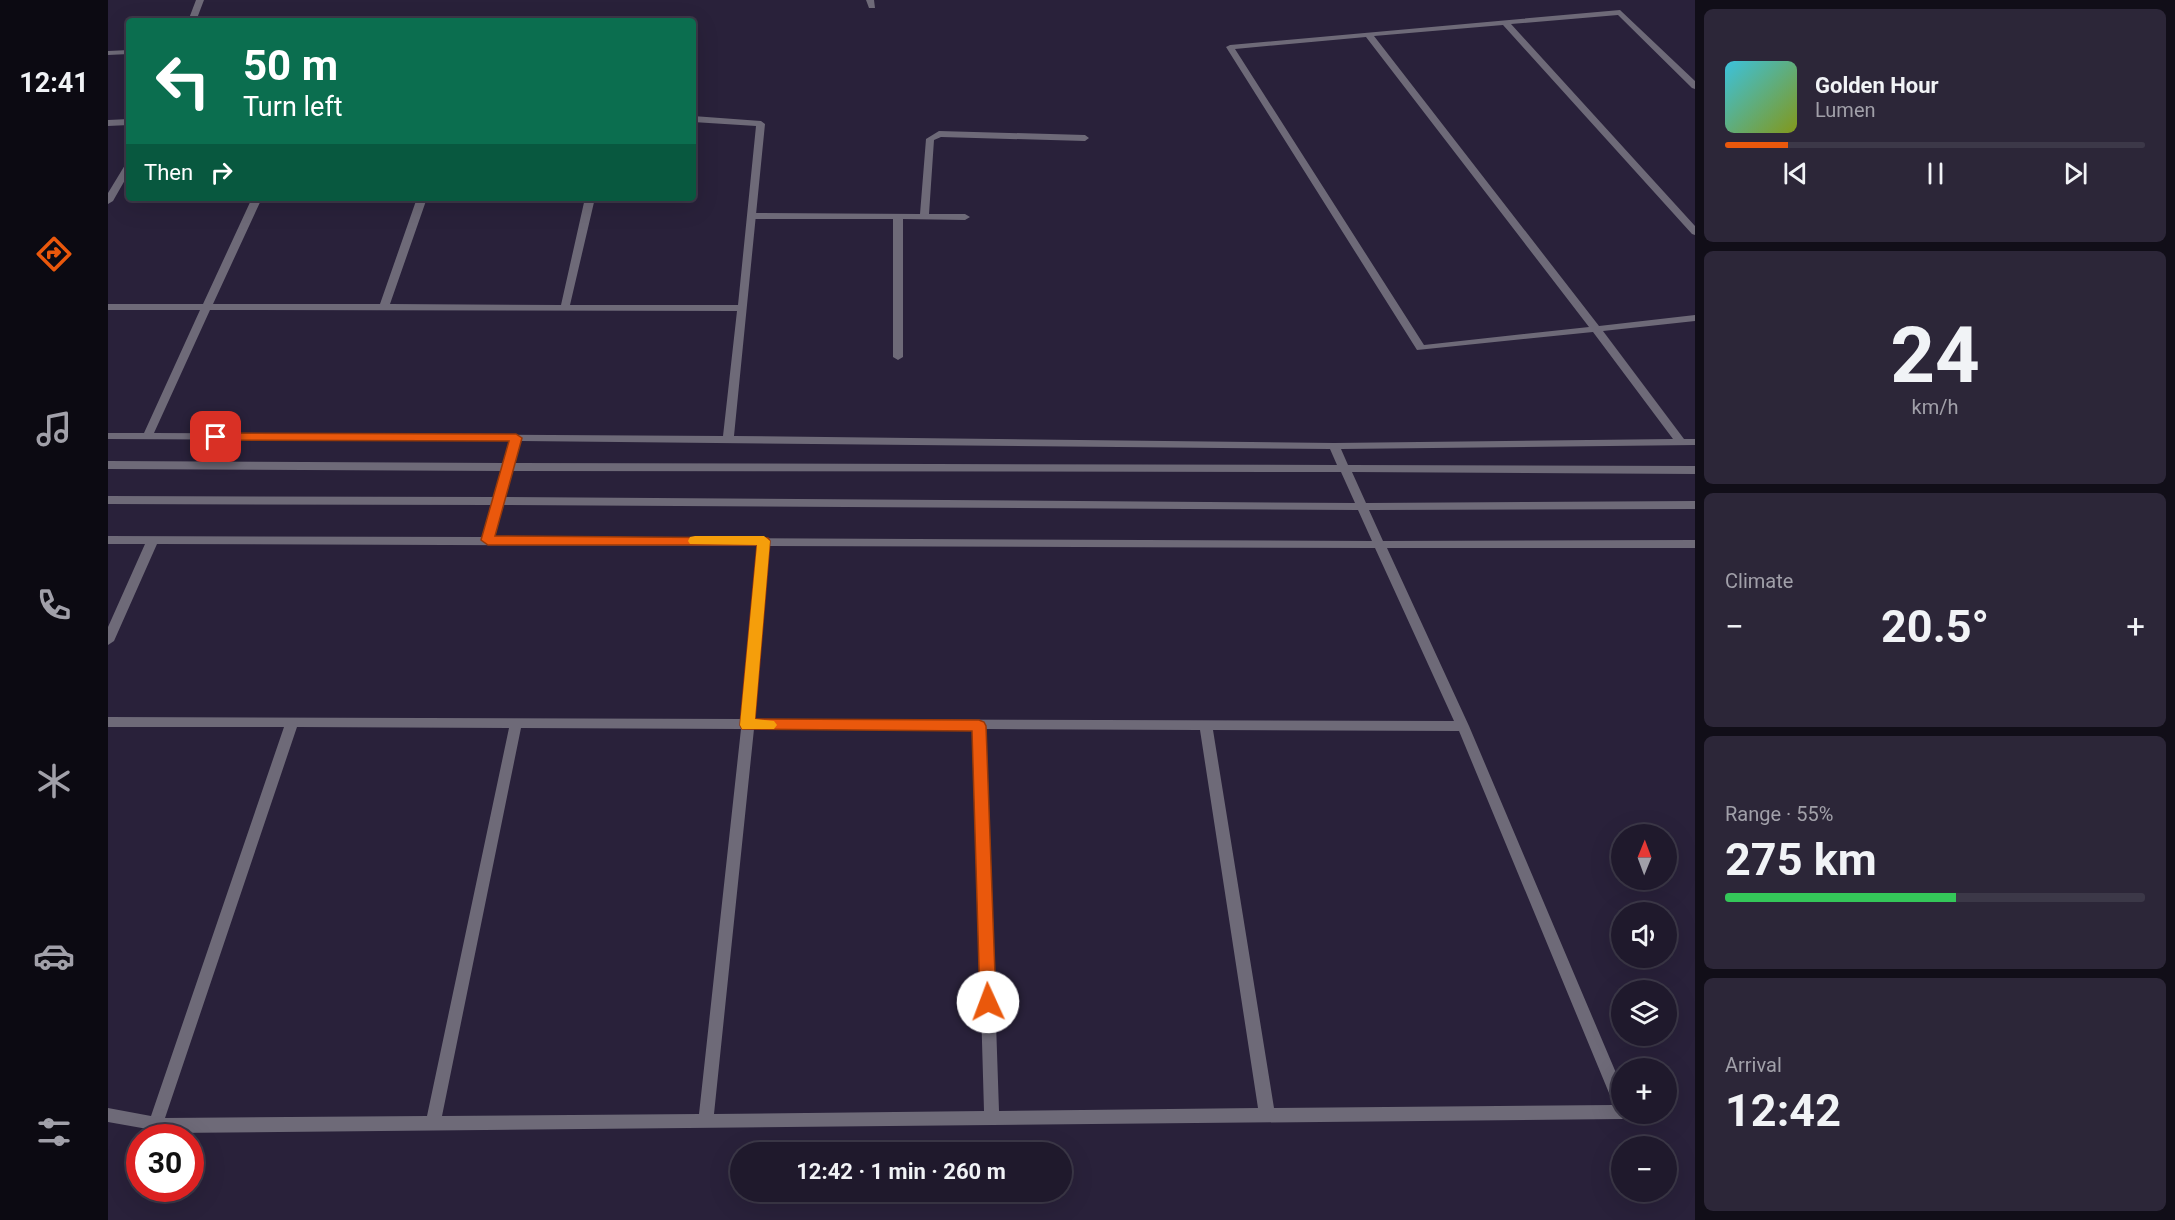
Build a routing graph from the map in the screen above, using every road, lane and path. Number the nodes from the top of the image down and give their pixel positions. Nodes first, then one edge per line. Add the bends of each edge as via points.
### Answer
1 (200, 0) edge
2 (193, 18) edge
3 (1505, 22) junction
4 (1368, 34) junction
5 (126, 52) edge
6 (108, 53) edge
7 (1694, 85) edge
8 (696, 119) edge
9 (126, 122) edge
10 (108, 123) edge
11 (1085, 138) dead end
12 (126, 170) edge
13 (108, 201) edge
14 (256, 201) edge
15 (422, 201) edge
16 (589, 201) edge
17 (752, 216) junction
18 (898, 217) junction
19 (924, 217) junction
20 (965, 217) dead end
21 (1695, 232) edge
22 (209, 306) junction
23 (108, 307) edge
24 (384, 307) junction
25 (565, 307) junction
26 (743, 308) junction
27 (1695, 318) edge
28 (1597, 328) junction
29 (898, 357) dead end
30 (108, 436) edge
31 (147, 436) junction
32 (516, 438) junction
33 (728, 439) junction
34 (1681, 442) junction
35 (1695, 442) edge
36 (1334, 446) junction
37 (108, 465) edge
38 (1344, 467) junction
39 (506, 468) junction
40 (1695, 470) edge
41 (498, 499) junction
42 (108, 500) edge
43 (1695, 505) edge
44 (1362, 508) junction
45 (108, 540) edge
46 (153, 540) junction
47 (488, 540) junction
48 (764, 541) junction
49 (1695, 544) edge
50 (1379, 545) junction
51 (108, 641) edge
52 (108, 722) edge
53 (292, 723) junction
54 (516, 723) junction
55 (748, 725) junction
56 (979, 726) junction
57 (1462, 726) junction
58 (1206, 727) junction
59 (1611, 1080) edge
60 (1611, 1112) edge
61 (108, 1115) edge
62 (1267, 1116) junction
63 (992, 1118) junction
64 (706, 1120) junction
65 (156, 1123) junction
66 (433, 1123) junction

1 - 2 street
3 - 4 street
3 - 7 street via 1620,12
3 - 21 street
4 - 28 street
4 - 28 street via 1230,47 1421,348
5 - 6 street
8 - 17 street via 761,124
9 - 10 street
11 - 19 street via 932,136
12 - 13 street
14 - 22 street
15 - 24 street
16 - 25 street
17 - 18 street
17 - 26 street
18 - 19 street
18 - 29 street
19 - 20 street
22 - 23 street
22 - 24 street
22 - 31 street
24 - 25 street
25 - 26 street
26 - 33 street
27 - 28 street
28 - 34 street
30 - 31 street
31 - 32 street
32 - 33 street
32 - 39 street
33 - 36 street
34 - 35 street
34 - 36 street
36 - 38 street
37 - 39 street
38 - 39 street
38 - 40 street
38 - 44 street
39 - 41 street
41 - 42 street
41 - 44 street
41 - 47 street
43 - 44 street
44 - 50 street
45 - 46 street
46 - 47 street
46 - 51 street
47 - 48 street
48 - 50 street
48 - 55 street
49 - 50 street
50 - 57 street
52 - 53 street
53 - 54 street
53 - 65 street
54 - 55 street
54 - 66 street
55 - 56 street
55 - 64 street
56 - 58 street
56 - 63 street
57 - 58 street
57 - 59 street
58 - 62 street
60 - 62 street
61 - 65 street
62 - 63 street
63 - 64 street
64 - 66 street
65 - 66 street

